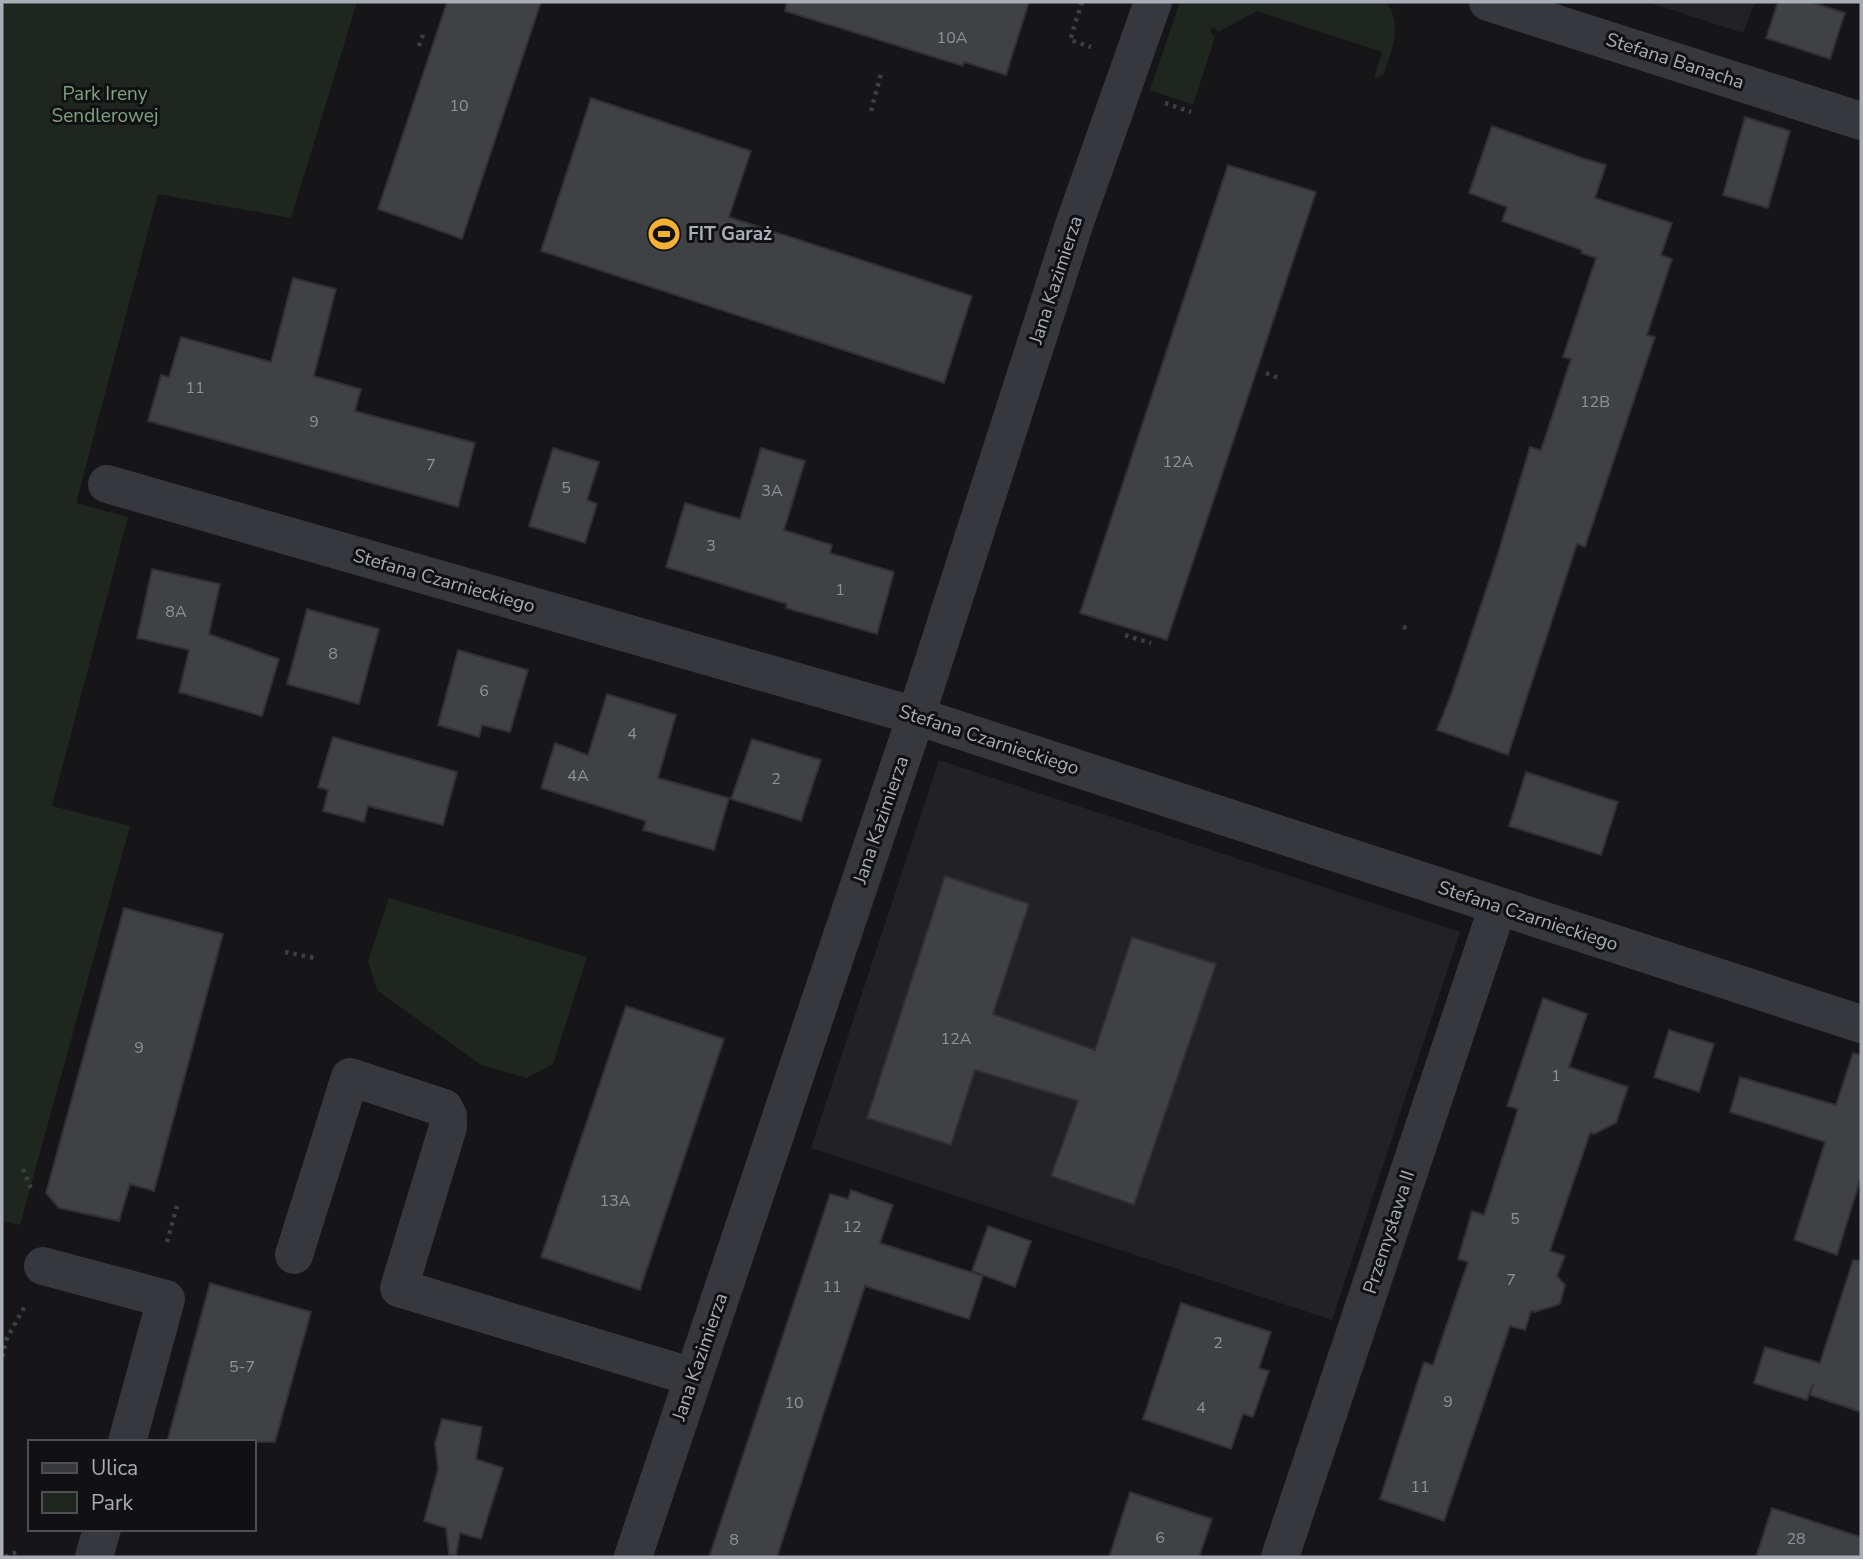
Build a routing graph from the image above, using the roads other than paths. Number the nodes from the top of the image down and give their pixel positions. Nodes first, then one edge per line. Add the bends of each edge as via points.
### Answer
1 (1153, 2) edge
2 (1488, 2) edge
3 (1861, 121) edge
4 (107, 484) dead end
5 (916, 716) junction
6 (1498, 906) junction
7 (1861, 1024) edge
8 (295, 1255) dead end
9 (37, 1281) road end
10 (694, 1377) junction
11 (128, 1440) edge
12 (101, 1531) edge
13 (94, 1557) edge
14 (633, 1557) edge
15 (1280, 1557) edge

1 - 5 street, Jana Kazimierza via 1073,225
2 - 3 street, Stefana Banacha
4 - 5 street, Stefana Czarnieckiego
5 - 6 street, Stefana Czarnieckiego
5 - 10 street, Jana Kazimierza
6 - 7 street, Stefana Czarnieckiego
6 - 15 street, Przemysława II
8 - 10 street via 350,1077 444,1108 448,1116 399,1288
9 - 11 street via 166,1299
10 - 14 street, Jana Kazimierza
12 - 13 street

